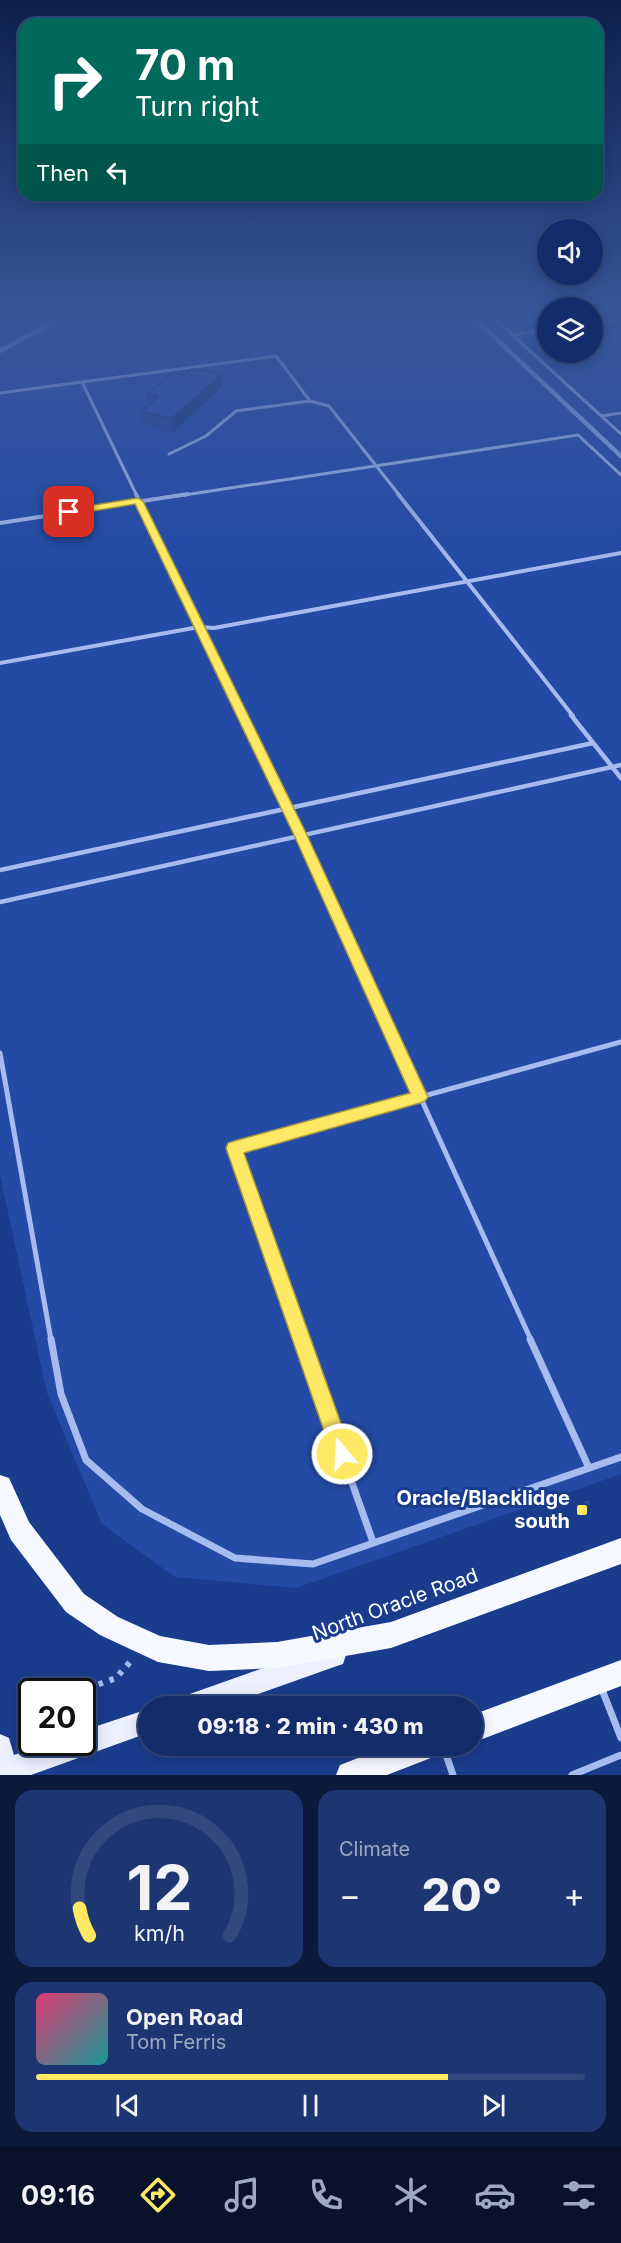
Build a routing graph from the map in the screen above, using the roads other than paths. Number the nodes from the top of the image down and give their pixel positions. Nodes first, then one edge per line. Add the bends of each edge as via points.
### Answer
1 (91, 402) edge
2 (298, 402) edge
3 (316, 402) edge
4 (585, 402) edge
5 (621, 413) edge
6 (601, 416) junction
7 (621, 434) edge
8 (169, 454) dead end
9 (375, 465) junction
10 (621, 475) edge
11 (138, 501) junction
12 (0, 523) edge
13 (621, 553) edge
14 (468, 583) junction
15 (199, 627) junction
16 (0, 663) edge
17 (593, 743) junction
18 (621, 765) edge
19 (612, 767) junction
20 (621, 778) edge
21 (287, 808) junction
22 (301, 835) junction
23 (0, 870) edge
24 (0, 902) edge
25 (621, 1042) edge
26 (0, 1053) edge
27 (420, 1097) junction
28 (621, 1457) edge
29 (589, 1468) junction
30 (0, 1487) edge
31 (373, 1542) junction
32 (621, 1551) edge
33 (391, 1635) junction
34 (610, 1677) edge
35 (218, 1696) edge
36 (138, 1723) edge
37 (483, 1725) edge
38 (621, 1738) edge
39 (621, 1755) edge
40 (400, 1756) edge
41 (446, 1756) edge
42 (1, 1766) edge
43 (350, 1775) edge
44 (453, 1775) edge
45 (572, 1775) edge

1 - 11 lane
2 - 8 lane via 236,411 206,436
3 - 9 lane via 329,406
4 - 6 lane
5 - 6 lane
6 - 7 lane
9 - 10 lane via 578,435
9 - 11 lane
9 - 14 lane
11 - 12 lane
11 - 15 lane
13 - 14 lane
14 - 15 lane via 214,628
14 - 17 lane
15 - 16 lane
15 - 21 lane
17 - 19 lane
17 - 21 lane
18 - 19 lane
19 - 20 lane
19 - 22 lane
21 - 22 lane
21 - 23 lane
22 - 24 lane
22 - 27 lane
25 - 27 lane
26 - 31 lane via 61,1394 86,1460 142,1509 235,1558 313,1564
27 - 29 lane
27 - 31 lane via 234,1148
28 - 29 lane
29 - 31 lane
30 - 33 highway via 20,1531 75,1603 110,1626 158,1648 209,1658 277,1655
32 - 33 highway, North Oracle Road
33 - 35 main road, North Oracle Road
34 - 37 highway
34 - 38 lane
36 - 42 main road
39 - 45 lane
40 - 43 highway
41 - 44 lane

